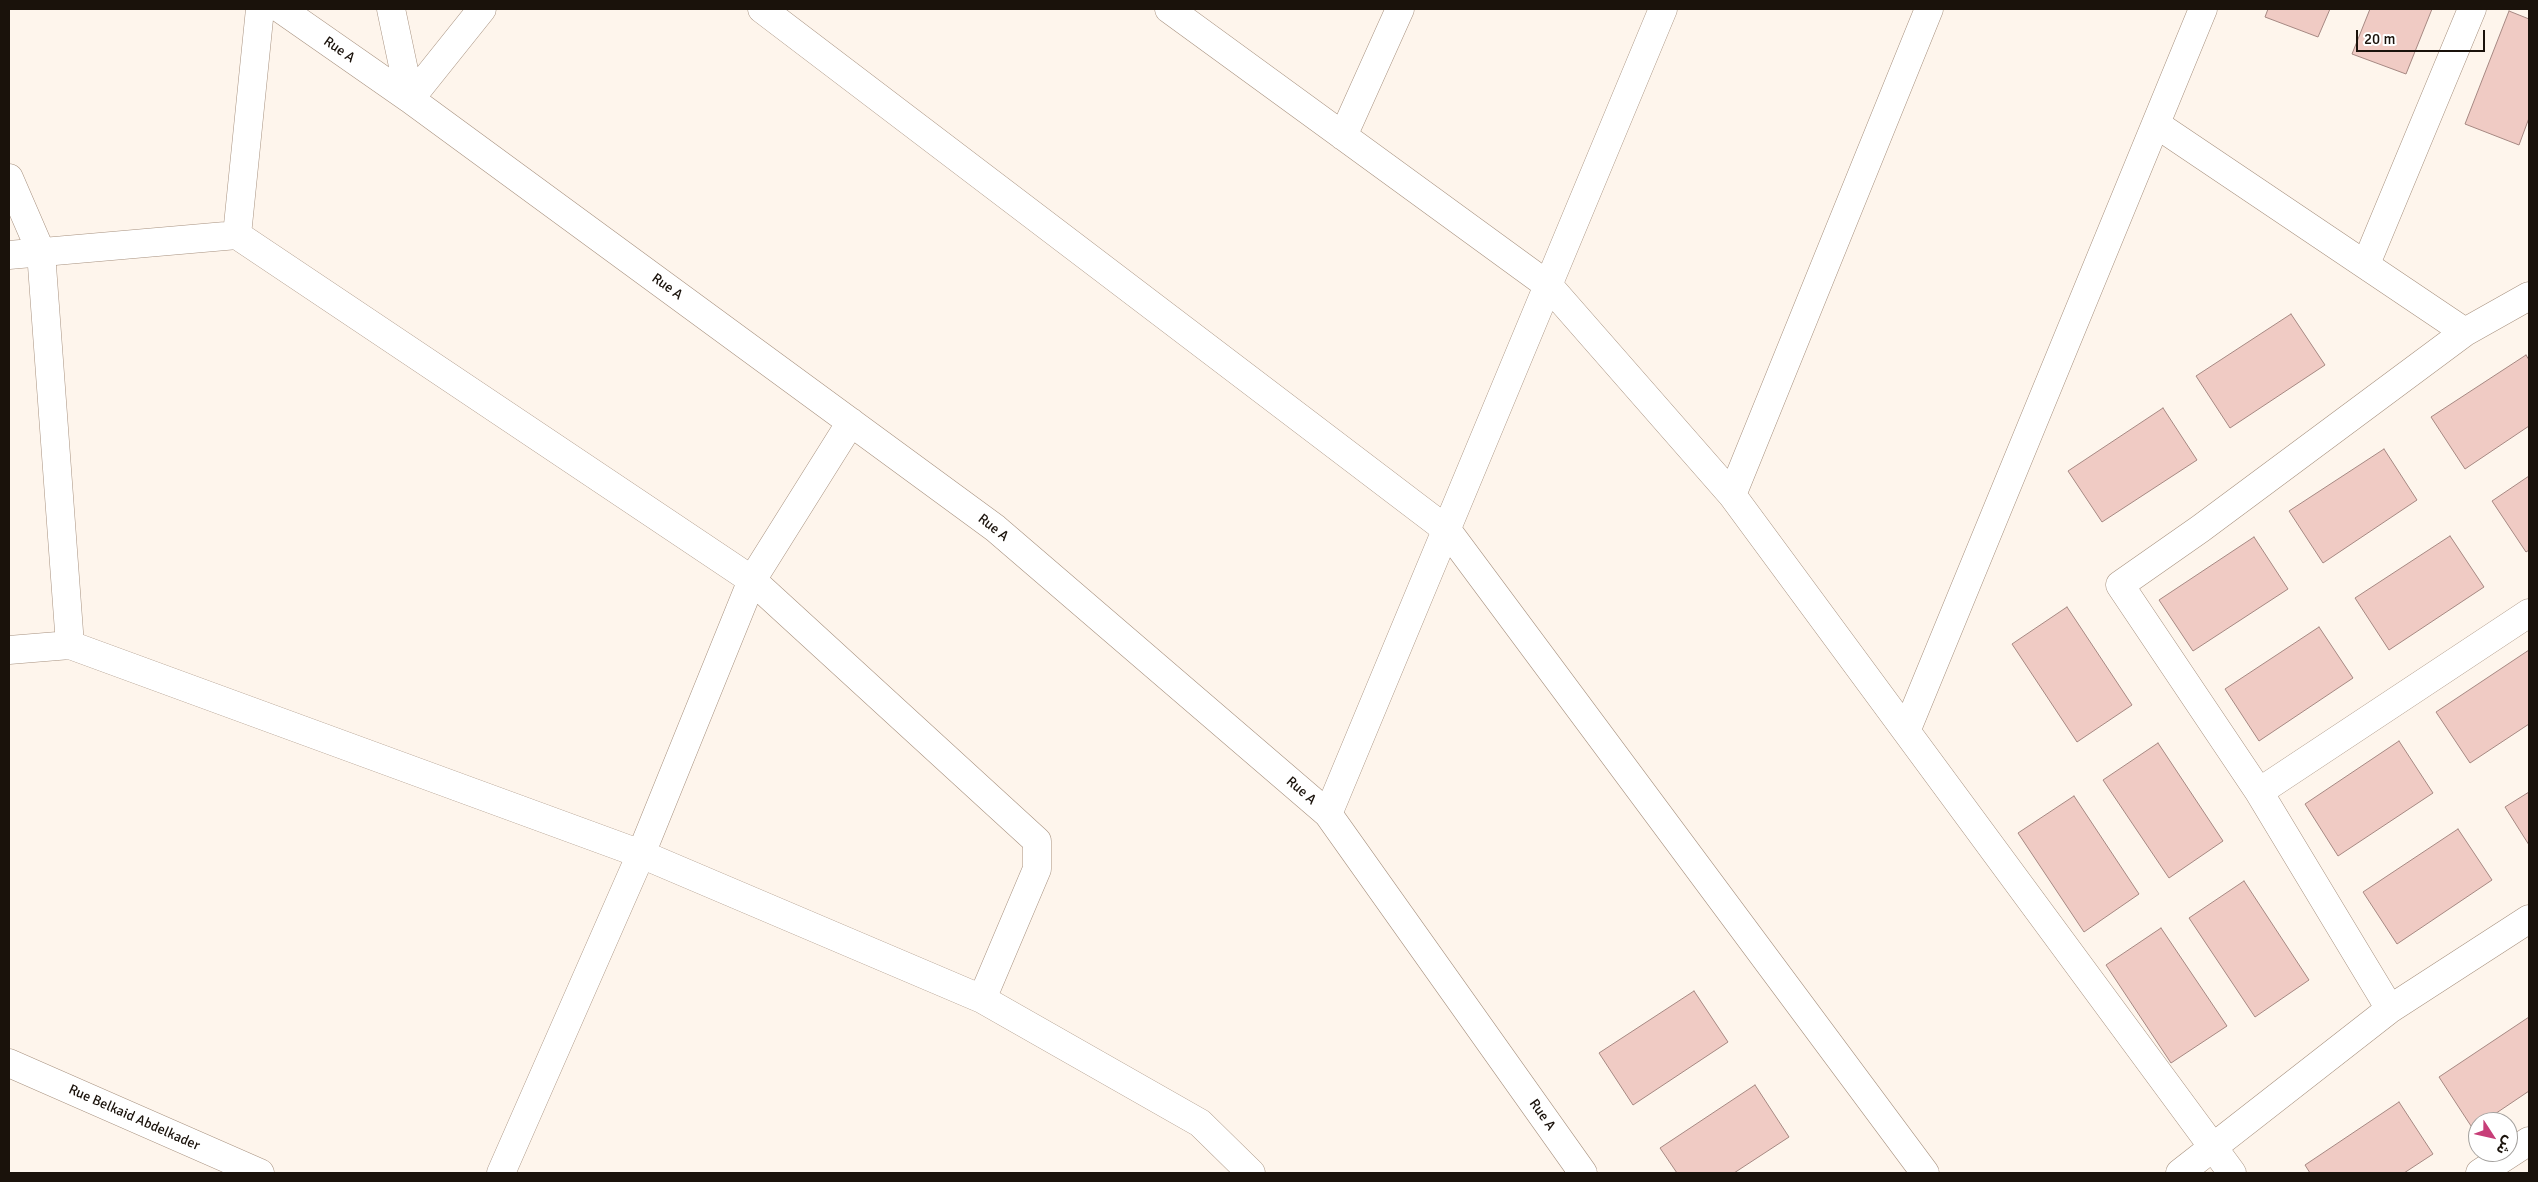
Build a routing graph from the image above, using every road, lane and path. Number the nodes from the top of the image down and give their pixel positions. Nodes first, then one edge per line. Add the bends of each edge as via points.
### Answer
1 (260, 9) edge
2 (281, 9) edge
3 (391, 9) edge
4 (482, 9) edge
5 (762, 9) edge
6 (1169, 9) edge
7 (1400, 9) edge
8 (1663, 9) edge
9 (1929, 9) edge
10 (2203, 9) edge
11 (2472, 9) edge
12 (410, 99) junction
13 (2156, 124) junction
14 (1343, 136) junction
15 (9, 178) edge
16 (237, 235) junction
17 (41, 252) junction
18 (9, 255) edge
19 (2366, 264) junction
20 (1549, 286) junction
21 (2529, 296) edge
22 (2465, 332) junction
23 (851, 422) junction
24 (1732, 495) junction
25 (1447, 530) junction
26 (752, 580) junction
27 (2529, 614) edge
28 (70, 644) junction
29 (9, 650) edge
30 (1907, 729) junction
31 (2259, 792) junction
32 (1328, 814) junction
33 (641, 854) junction
34 (2529, 920) edge
35 (982, 999) junction
36 (2390, 1009) junction
37 (9, 1063) edge
38 (2529, 1141) edge
39 (2214, 1147) junction
40 (260, 1173) edge
41 (501, 1173) edge
42 (1251, 1173) edge
43 (1583, 1173) edge
44 (1925, 1173) edge
45 (2180, 1173) edge
46 (2232, 1173) edge
47 (2480, 1173) edge

1 - 16 street
2 - 12 street, Rue A
3 - 12 street
4 - 12 street
5 - 25 street
6 - 14 street
7 - 14 street
8 - 20 street
9 - 24 street
10 - 13 street
11 - 19 street
12 - 23 street, Rue A
13 - 19 street
13 - 30 street
14 - 20 street
15 - 17 street
16 - 17 street
16 - 26 street
17 - 18 street
17 - 28 street
19 - 22 street
20 - 24 street
20 - 25 street
21 - 22 street
22 - 31 street via 2120,585
23 - 26 street
23 - 32 street, Rue A via 994,528
24 - 30 street
25 - 32 street
25 - 44 street
26 - 33 street
26 - 35 street via 1038,841 1037,869
27 - 31 street
28 - 29 street
28 - 33 street
30 - 39 street
31 - 36 street
32 - 43 street, Rue A
33 - 35 street
33 - 41 street
34 - 36 street
35 - 42 street via 1200,1123
36 - 39 street
37 - 40 street, Rue Belkaid Abdelkader
38 - 47 street
39 - 45 street
39 - 46 street

